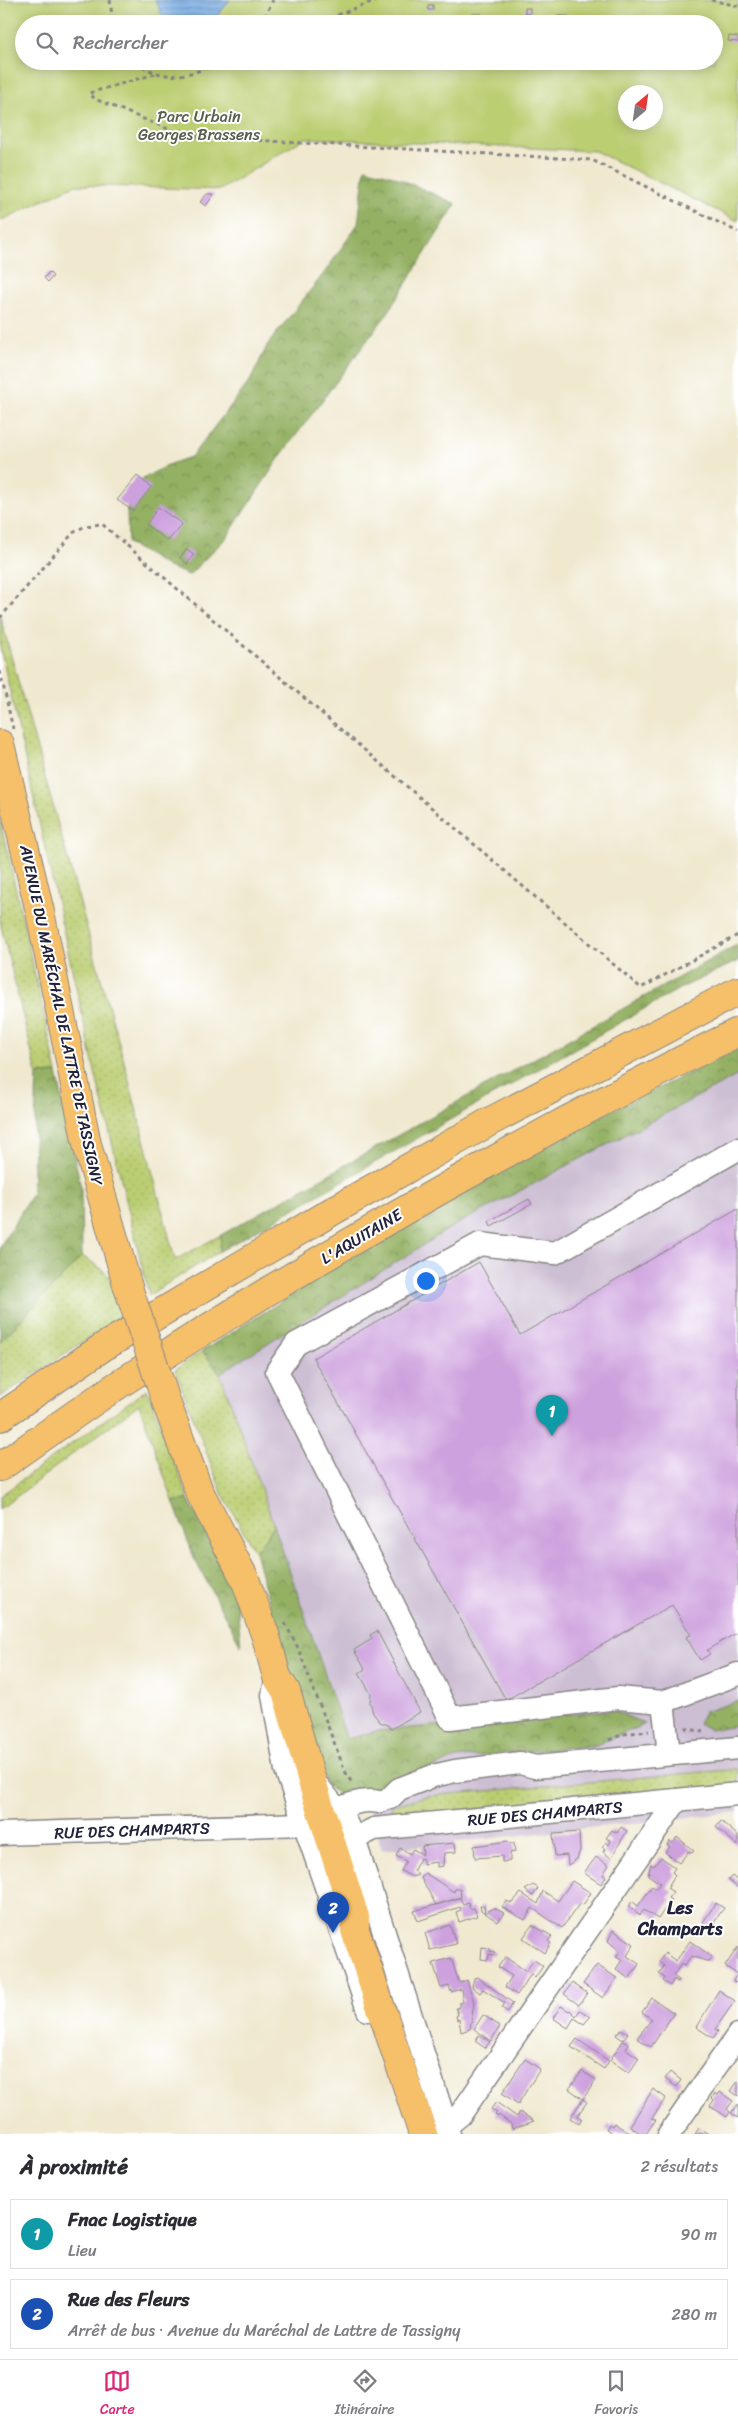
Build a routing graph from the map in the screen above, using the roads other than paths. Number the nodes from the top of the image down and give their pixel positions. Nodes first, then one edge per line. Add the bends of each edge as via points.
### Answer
1 (0, 744) edge
2 (738, 991) edge
3 (738, 1032) edge
4 (738, 1149) edge
5 (0, 1417) edge
6 (0, 1467) edge
7 (738, 1674) edge
8 (277, 1677) junction
9 (663, 1702) junction
10 (736, 1749) edge
11 (669, 1754) junction
12 (738, 1794) edge
13 (677, 1800) junction
14 (331, 1827) junction
15 (0, 1834) edge
16 (355, 1930) junction
17 (738, 2035) edge
18 (439, 2131) edge
19 (409, 2134) edge
20 (669, 2134) edge

1 - 8 main road, AVENUE DU MARÉCHAL DE LATTRE DE TASSIGNY, bridge via 40,912 87,1144 127,1284 199,1491 244,1579
2 - 5 main road via 490,1121 336,1209 104,1347
3 - 6 main road, L'AQUITAINE via 383,1222 126,1380
4 - 9 street via 555,1253 480,1244 296,1344 278,1371 450,1718 618,1698
7 - 9 street
8 - 14 main road, AVENUE DU MARÉCHAL DE LATTRE DE TASSIGNY via 286,1691 311,1779
8 - 14 main road, AVENUE DU MARÉCHAL DE LATTRE DE TASSIGNY via 277,1695
9 - 11 street
10 - 11 street, RUE DES CHAMPARTS
11 - 14 street, RUE DES CHAMPARTS via 535,1767 520,1763 455,1771 420,1780 384,1800 373,1800
12 - 13 street, RUE DES CHAMPARTS
13 - 14 street, RUE DES CHAMPARTS via 374,1829
13 - 18 street via 460,2115
14 - 15 street, RUE DES CHAMPARTS
14 - 16 main road, AVENUE DU MARÉCHAL DE LATTRE DE TASSIGNY via 355,1917
14 - 16 main road, AVENUE DU MARÉCHAL DE LATTRE DE TASSIGNY via 347,1920
14 - 18 street, AVENUE DU MARÉCHAL DE LATTRE DE TASSIGNY
14 - 19 street
16 - 18 main road, AVENUE DU MARÉCHAL DE LATTRE DE TASSIGNY
17 - 20 street

